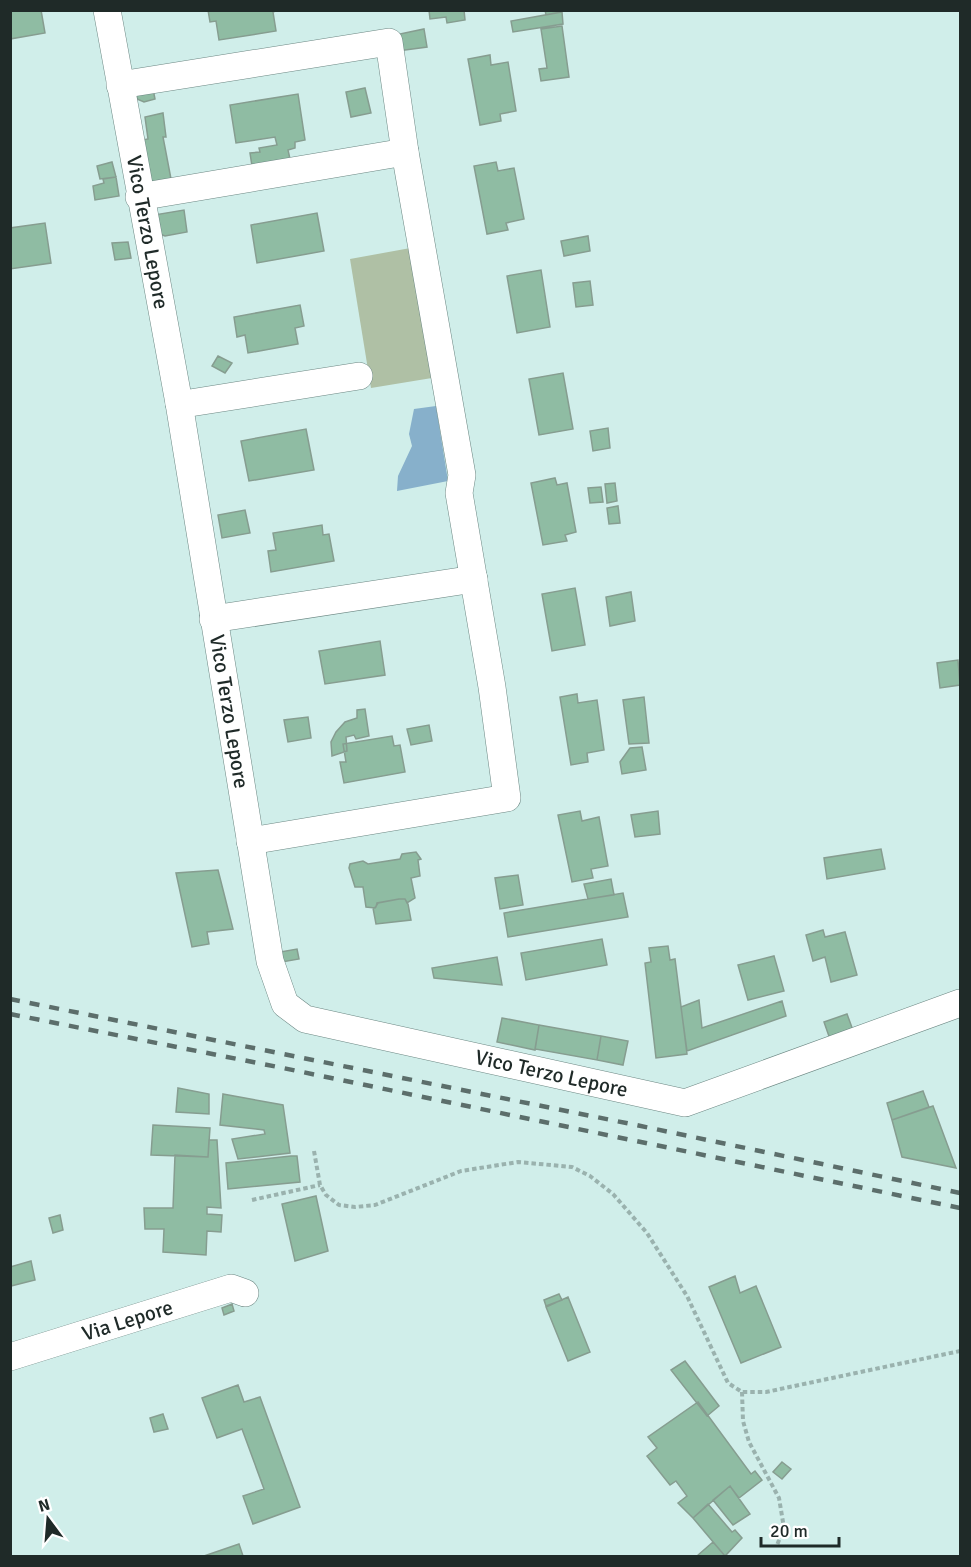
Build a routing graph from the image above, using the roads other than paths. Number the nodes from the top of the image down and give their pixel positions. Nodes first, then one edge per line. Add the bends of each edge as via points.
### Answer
1 (107, 10) edge
2 (120, 85) junction
3 (405, 152) junction
4 (140, 197) junction
5 (359, 376) dead end
6 (179, 403) junction
7 (474, 579) junction
8 (213, 619) junction
9 (250, 842) junction
10 (960, 1003) edge
11 (245, 1293) dead end
12 (10, 1357) edge

1 - 2 street, Vico Terzo Lepore
2 - 3 street via 389,42
2 - 4 street, Vico Terzo Lepore
3 - 4 street
3 - 7 street via 462,475 459,493
4 - 6 street, Vico Terzo Lepore
5 - 6 street
6 - 8 street, Vico Terzo Lepore
7 - 8 street
7 - 9 street via 507,798
8 - 9 street, Vico Terzo Lepore
9 - 10 street, Vico Terzo Lepore via 270,961 285,1004 305,1019 685,1103
11 - 12 street, Via Lepore via 231,1288

